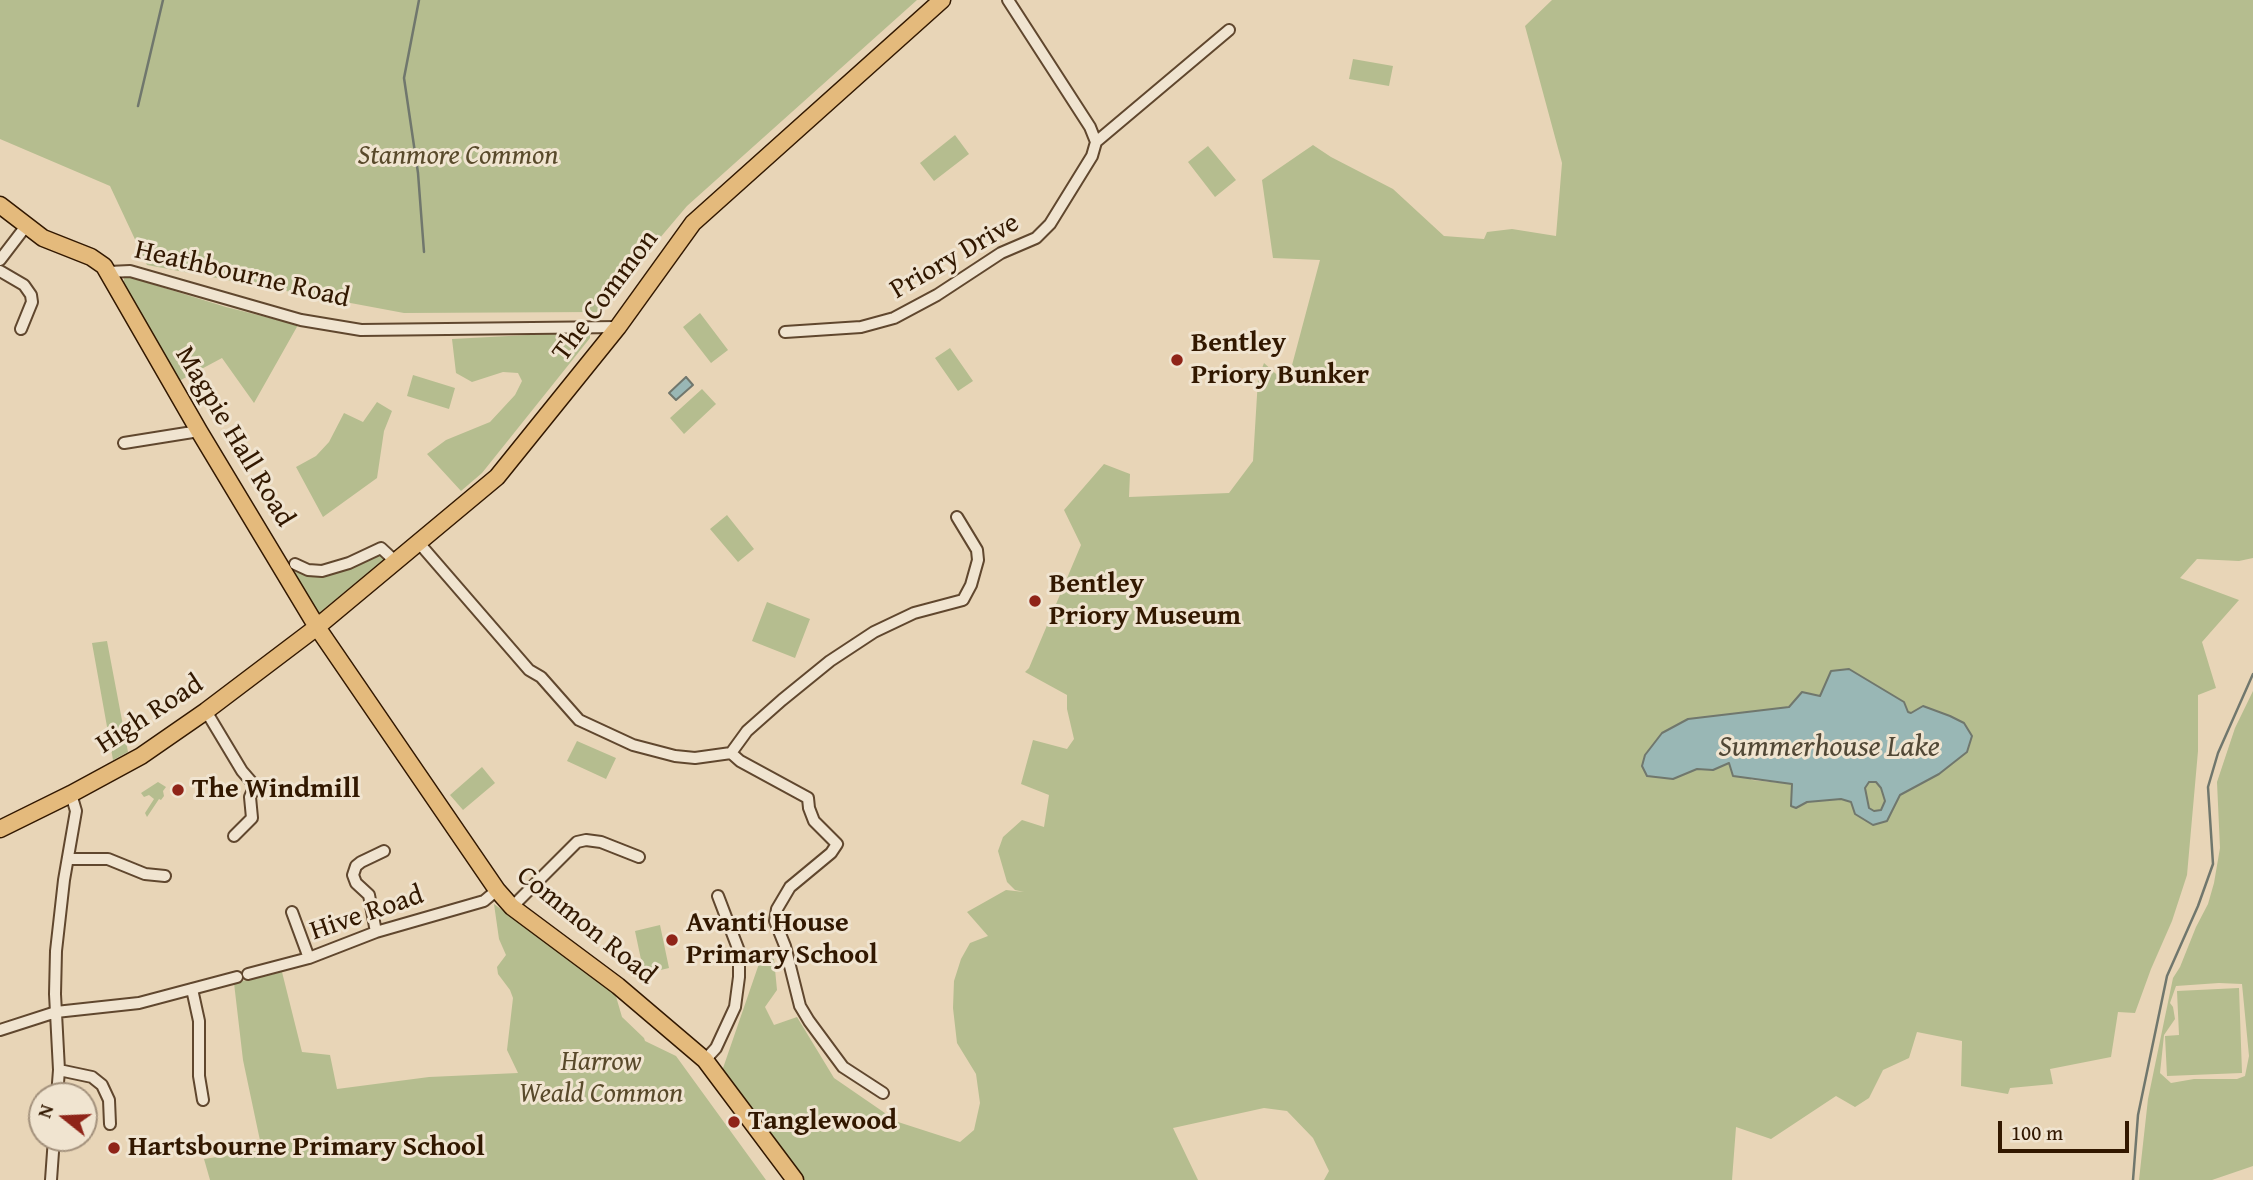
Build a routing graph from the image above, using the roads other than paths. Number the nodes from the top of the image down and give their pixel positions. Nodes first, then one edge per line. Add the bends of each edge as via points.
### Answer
1 (942, 0) edge
2 (1008, 0) edge
3 (1229, 30) dead end
4 (1096, 142) junction
5 (0, 205) edge
6 (26, 226) junction
7 (0, 260) edge
8 (0, 271) edge
9 (109, 272) junction
10 (618, 327) junction
11 (21, 329) dead end
12 (785, 332) dead end
13 (199, 432) junction
14 (124, 443) dead end
15 (957, 517) dead end
16 (419, 542) junction
17 (396, 562) junction
18 (295, 564) dead end
19 (317, 627) junction
20 (206, 711) junction
21 (731, 753) junction
22 (71, 794) junction
23 (0, 829) edge
24 (234, 836) dead end
25 (384, 851) dead end
26 (639, 857) dead end
27 (68, 859) junction
28 (165, 876) dead end
29 (497, 890) junction
30 (718, 896) dead end
31 (512, 907) junction
32 (292, 912) dead end
33 (376, 932) junction
34 (309, 958) junction
35 (192, 989) junction
36 (56, 1012) junction
37 (0, 1030) edge
38 (705, 1060) junction
39 (59, 1070) junction
40 (58, 1082) edge
41 (883, 1093) dead end
42 (203, 1100) dead end
43 (110, 1124) dead end
44 (53, 1152) edge
45 (51, 1180) edge
46 (795, 1180) edge

1 - 10 main road, The Common via 693,223
2 - 4 street
3 - 4 street
4 - 12 street, Priory Drive via 1050,224 1035,238 1001,253 894,317 861,327
5 - 6 main road, Heathbourne Road
6 - 7 street
6 - 9 main road, Heathbourne Road via 55,244 91,257
8 - 11 street via 24,285 31,295
9 - 10 street, Heathbourne Road via 130,271 301,320 361,330
9 - 13 main road, Magpie Hall Road
10 - 16 main road, The Common via 497,477
13 - 14 street
13 - 19 main road, Magpie Hall Road
15 - 21 street via 978,555 963,600 902,618 848,649 759,720
16 - 17 main road, The Common
16 - 21 street via 529,670 585,725 675,756
17 - 18 street via 381,548 336,568 315,571
17 - 19 main road, The Common
19 - 20 main road, High Road
19 - 29 main road, Common Road
20 - 22 main road, High Road via 141,756
20 - 24 street via 255,786 250,800 252,818
21 - 41 street via 808,798 814,821 837,844 790,887 775,921 800,1006 809,1021 843,1067
22 - 23 main road, High Road
22 - 27 street via 76,807
25 - 33 street via 361,862 353,875 369,895
26 - 31 street via 601,842 577,842
27 - 28 street via 107,859 145,874
27 - 36 street via 56,951
29 - 31 main road, Common Road
29 - 33 street, Hive Road via 484,901
30 - 38 street via 739,951 740,977 736,1007
31 - 38 main road, Common Road via 618,986
32 - 34 street
33 - 34 street, Hive Road
34 - 35 street, Hive Road
35 - 36 street, Hive Road via 139,1003
35 - 42 street via 199,1021
36 - 37 street, Hive Road
36 - 39 street
38 - 46 main road, Common Road
39 - 40 street
39 - 43 street via 92,1077 102,1085 109,1100
44 - 45 street

